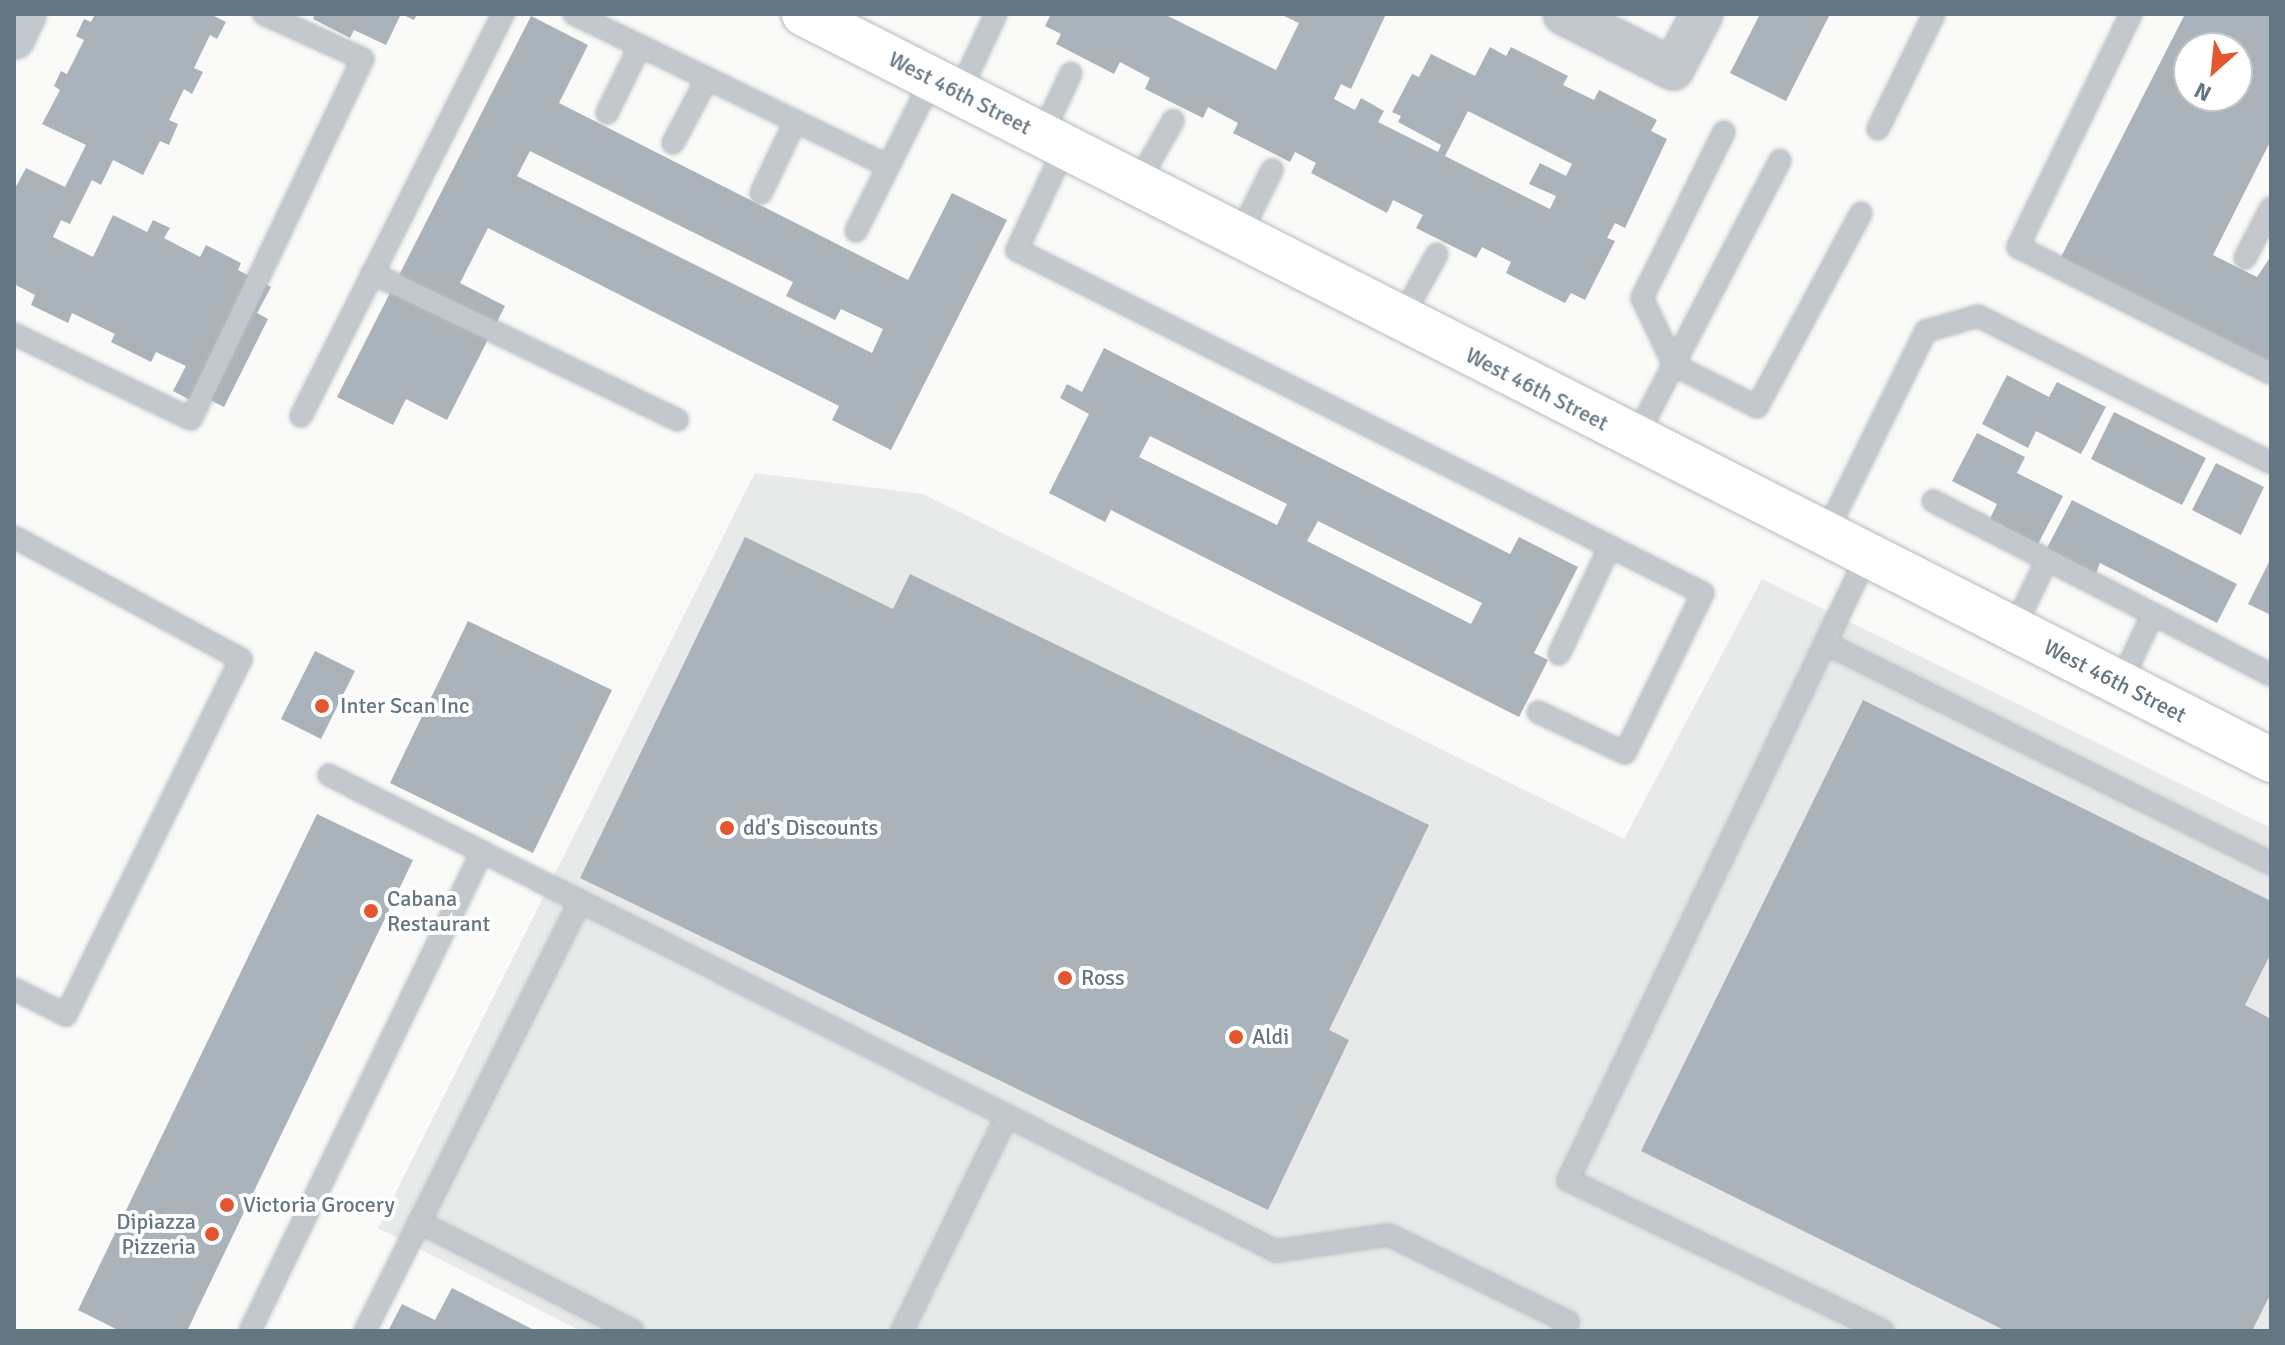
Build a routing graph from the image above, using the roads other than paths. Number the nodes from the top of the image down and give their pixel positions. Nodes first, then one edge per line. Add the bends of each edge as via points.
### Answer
1 (25, 14) edge
2 (264, 14) edge
3 (503, 14) edge
4 (574, 14) edge
5 (804, 14) edge
6 (996, 14) edge
7 (1564, 14) edge
8 (1702, 14) edge
9 (1934, 14) edge
10 (2131, 14) edge
11 (14, 38) edge
12 (640, 46) junction
13 (1071, 73) dead end
14 (707, 79) junction
15 (945, 86) junction
16 (607, 113) dead end
17 (1173, 121) dead end
18 (795, 122) junction
19 (1878, 129) dead end
20 (1724, 132) dead end
21 (1053, 141) junction
22 (673, 143) dead end
23 (1780, 161) dead end
24 (888, 166) junction
25 (1272, 170) dead end
26 (1137, 184) junction
27 (761, 193) dead end
28 (2271, 208) edge
29 (1861, 213) dead end
30 (856, 231) dead end
31 (1239, 236) junction
32 (1437, 254) dead end
33 (2245, 258) dead end
34 (372, 273) junction
35 (1401, 319) junction
36 (14, 334) edge
37 (1674, 365) junction
38 (2271, 373) edge
39 (301, 416) dead end
40 (677, 420) dead end
41 (1635, 439) junction
42 (2271, 463) edge
43 (1933, 501) dead end
44 (1825, 535) junction
45 (14, 537) edge
46 (1610, 546) junction
47 (1867, 556) junction
48 (2047, 560) junction
49 (2153, 614) junction
50 (2013, 630) junction
51 (1825, 643) junction
52 (1559, 654) dead end
53 (2271, 675) edge
54 (2120, 684) junction
55 (1538, 712) dead end
56 (2271, 760) edge
57 (329, 775) dead end
58 (482, 852) junction
59 (2271, 863) edge
60 (580, 901) junction
61 (14, 989) edge
62 (1007, 1116) junction
63 (419, 1222) junction
64 (598, 1322) edge
65 (1876, 1330) edge
66 (250, 1331) edge
67 (365, 1331) edge
68 (633, 1331) edge
69 (902, 1331) edge
70 (1564, 1331) edge

1 - 11 street
2 - 36 lane via 363,59 191,419
3 - 34 lane
4 - 12 lane
5 - 15 street, West 46th Street
6 - 15 lane
7 - 8 street via 1673,69
9 - 19 lane
10 - 38 lane via 2018,247
12 - 14 lane
12 - 16 lane
13 - 21 lane
14 - 18 lane
14 - 22 lane
15 - 21 street, West 46th Street
15 - 24 lane
17 - 26 lane
18 - 24 lane
18 - 27 lane
20 - 37 lane via 1642,298
21 - 26 street, West 46th Street
21 - 46 lane via 1017,250
23 - 37 lane
24 - 30 lane
25 - 31 lane
26 - 31 street, West 46th Street
28 - 33 lane
29 - 37 lane via 1757,407
31 - 35 street, West 46th Street
32 - 35 lane
34 - 39 lane
34 - 40 lane
35 - 41 street, West 46th Street
37 - 41 lane
41 - 44 street, West 46th Street
42 - 44 lane via 1978,316 1926,331
43 - 48 lane
44 - 47 street, West 46th Street
45 - 61 lane via 241,659 66,1015
46 - 52 lane
46 - 55 lane via 1703,593 1625,753
47 - 50 street, West 46th Street
47 - 51 lane
48 - 49 lane
48 - 50 lane
49 - 53 lane
49 - 54 lane
50 - 54 street, West 46th Street
51 - 59 lane
51 - 65 lane via 1568,1180
54 - 56 street, West 46th Street
57 - 58 lane
58 - 60 lane
58 - 66 lane
60 - 62 lane
60 - 63 lane
62 - 69 lane
62 - 70 lane via 1276,1251 1389,1235 1568,1322
63 - 64 lane
63 - 67 lane
64 - 68 lane

